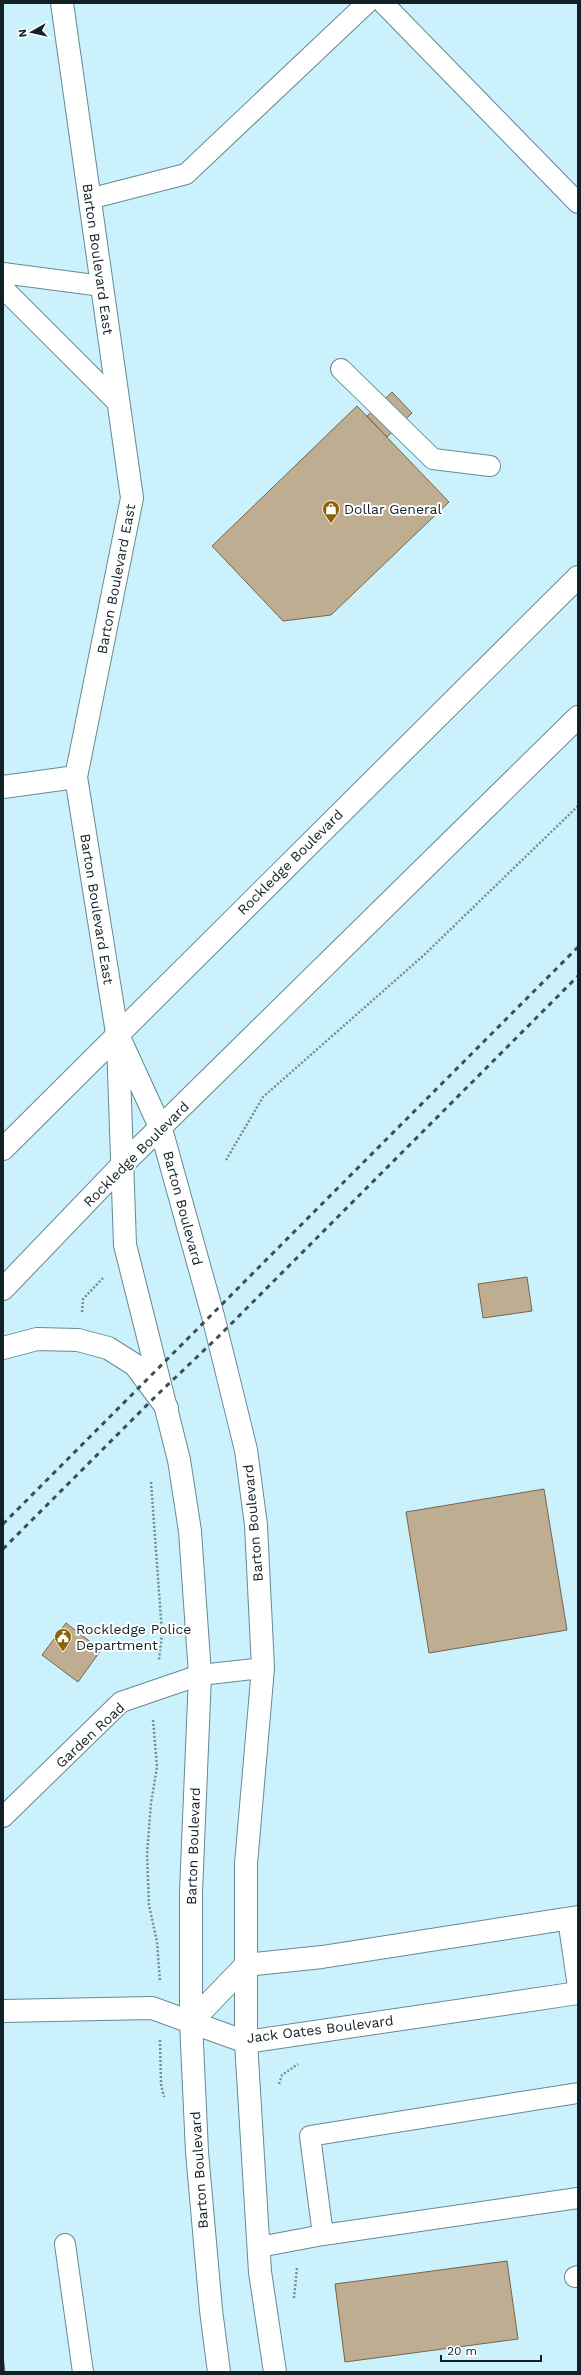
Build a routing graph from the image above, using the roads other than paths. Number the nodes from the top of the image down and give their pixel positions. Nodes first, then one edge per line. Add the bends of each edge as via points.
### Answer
1 (62, 3) edge
2 (367, 3) edge
3 (384, 3) edge
4 (89, 199) junction
5 (578, 203) edge
6 (3, 273) edge
7 (102, 286) junction
8 (3, 288) edge
9 (341, 370) dead end
10 (119, 404) junction
11 (490, 466) dead end
12 (578, 577) edge
13 (578, 717) edge
14 (76, 777) junction
15 (3, 788) edge
16 (117, 1033) junction
17 (161, 1128) junction
18 (3, 1149) edge
19 (122, 1165) junction
20 (3, 1289) edge
21 (3, 1348) edge
22 (167, 1408) junction
23 (263, 1668) junction
24 (200, 1676) junction
25 (3, 1817) edge
26 (573, 1918) edge
27 (246, 1965) junction
28 (578, 1987) edge
29 (578, 1994) edge
30 (3, 2011) edge
31 (191, 2022) junction
32 (246, 2042) junction
33 (578, 2093) edge
34 (578, 2198) edge
35 (323, 2235) junction
36 (65, 2244) dead end
37 (259, 2247) junction
38 (83, 2372) edge
39 (219, 2372) edge
40 (275, 2372) edge

1 - 4 main road, Barton Boulevard East
2 - 4 lane via 186,174
3 - 5 lane
4 - 7 main road, Barton Boulevard East
6 - 7 lane
7 - 10 main road, Barton Boulevard East
8 - 10 lane
9 - 11 lane via 433,459
10 - 14 main road, Barton Boulevard East via 132,498
12 - 16 main road, Rockledge Boulevard
13 - 17 main road, Rockledge Boulevard
14 - 15 main road
14 - 16 main road, Barton Boulevard East
16 - 17 main road, Barton Boulevard
16 - 18 main road, Rockledge Boulevard
16 - 19 main road, Barton Boulevard
17 - 19 main road, Rockledge Boulevard
17 - 23 main road, Barton Boulevard via 213,1316 246,1450 256,1525
19 - 20 main road, Rockledge Boulevard
19 - 22 main road, Barton Boulevard via 125,1245 150,1351
21 - 22 main road via 37,1339 78,1340 108,1348 135,1365
22 - 24 main road, Barton Boulevard via 179,1460 190,1531
23 - 24 lane, Garden Road
23 - 27 main road, Barton Boulevard via 246,1864
24 - 25 lane, Garden Road via 121,1702
24 - 31 main road, Barton Boulevard via 191,1892
26 - 27 main road via 322,1957
26 - 28 lane
27 - 31 main road
27 - 32 main road, Barton Boulevard
29 - 32 main road, Jack Oates Boulevard
30 - 31 main road, Jack Oates Boulevard via 152,2008
31 - 32 main road, Jack Oates Boulevard
31 - 39 main road, Barton Boulevard via 197,2152
32 - 37 main road, Barton Boulevard
33 - 35 lane via 310,2136
34 - 35 lane
35 - 37 lane
36 - 38 lane
37 - 40 main road, Barton Boulevard via 260,2272

